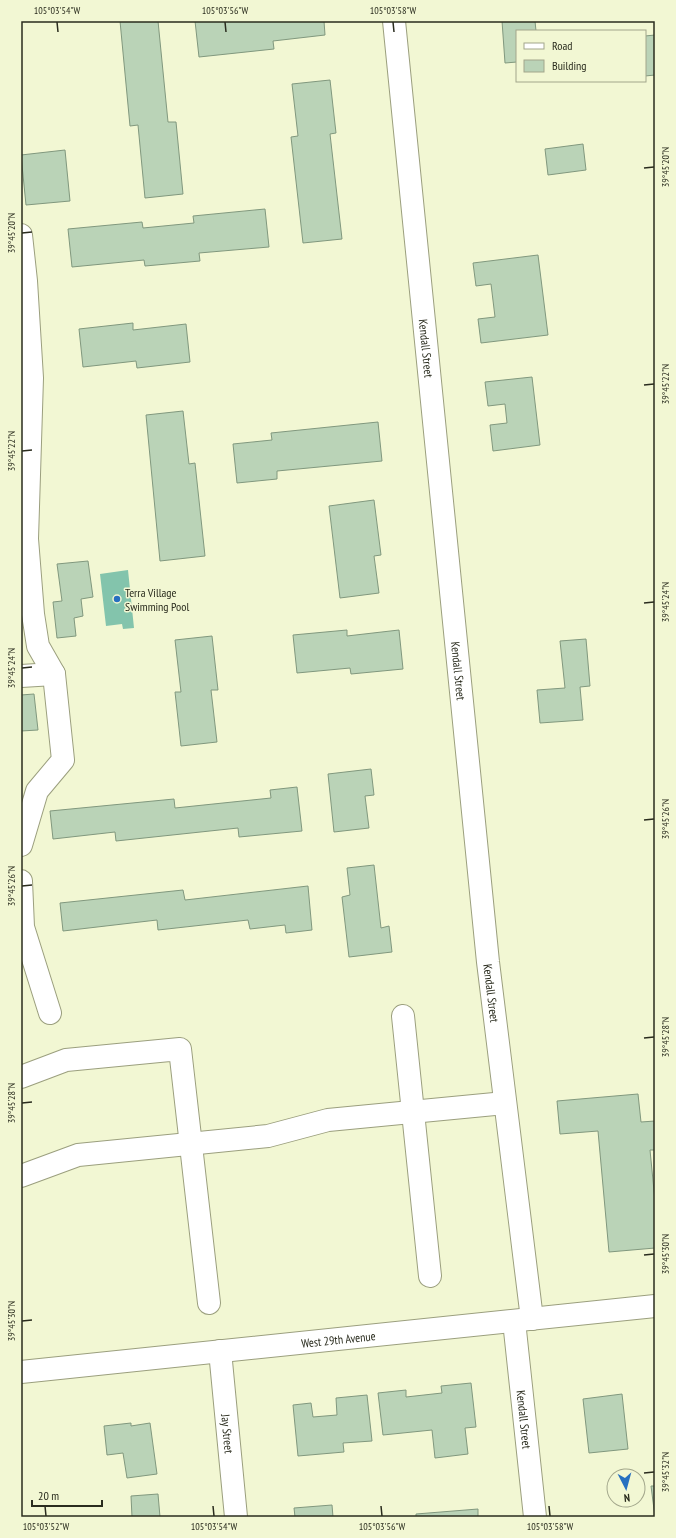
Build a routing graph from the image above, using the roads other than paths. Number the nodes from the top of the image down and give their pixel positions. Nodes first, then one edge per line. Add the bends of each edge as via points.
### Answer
1 (394, 21) edge
2 (21, 235) edge
3 (54, 674) junction
4 (21, 676) edge
5 (21, 845) edge
6 (21, 882) edge
7 (50, 1013) dead end
8 (403, 1016) dead end
9 (21, 1078) edge
10 (505, 1103) junction
11 (414, 1112) junction
12 (190, 1144) junction
13 (21, 1176) edge
14 (430, 1276) dead end
15 (209, 1303) dead end
16 (655, 1306) edge
17 (523, 1320) junction
18 (220, 1351) junction
19 (21, 1372) edge
20 (236, 1517) edge
21 (535, 1517) edge

1 - 10 street, Kendall Street via 488,962
2 - 3 street via 32,378 27,539 38,646
3 - 4 street
3 - 5 street via 63,760 37,791
6 - 7 street via 23,927
8 - 11 street
9 - 12 street via 66,1060 180,1049
10 - 11 street
10 - 17 street, Kendall Street
11 - 12 street via 328,1120 268,1136
11 - 14 street
12 - 13 street via 78,1155
12 - 15 street
16 - 17 street, West 29th Avenue
17 - 18 street, West 29th Avenue
17 - 21 street, Kendall Street
18 - 19 street, West 29th Avenue
18 - 20 street, Jay Street

